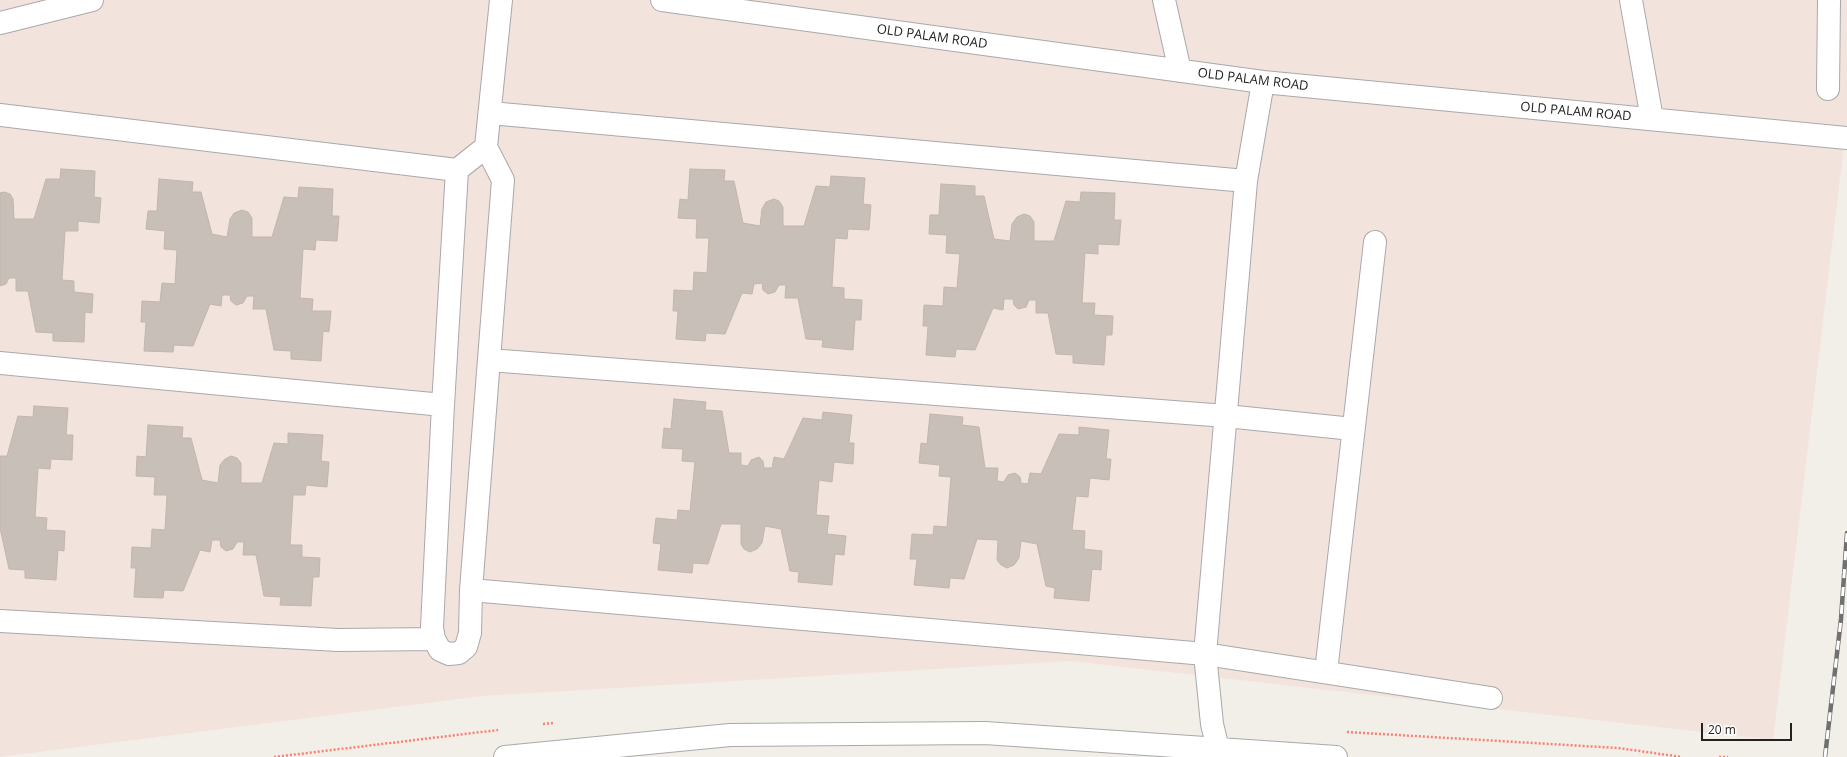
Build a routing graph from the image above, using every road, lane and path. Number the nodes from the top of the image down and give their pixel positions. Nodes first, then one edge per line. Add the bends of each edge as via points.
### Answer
1 (92, 0) edge
2 (501, 0) edge
3 (662, 0) edge
4 (1164, 0) edge
5 (1631, 0) edge
6 (1829, 0) edge
7 (2, 17) edge
8 (1180, 71) junction
9 (1263, 82) junction
10 (1828, 89) dead end
11 (490, 113) junction
12 (0, 115) edge
13 (1652, 119) junction
14 (1847, 138) edge
15 (486, 147) junction
16 (457, 170) junction
17 (1246, 181) junction
18 (1375, 242) dead end
19 (489, 360) junction
20 (0, 363) edge
21 (443, 405) junction
22 (1226, 416) junction
23 (1354, 429) junction
24 (471, 590) junction
25 (0, 621) edge
26 (434, 639) junction
27 (1205, 654) junction
28 (1326, 672) junction
29 (1491, 698) dead end
30 (1340, 732) dead end
31 (1218, 749) junction
32 (505, 757) edge
33 (1336, 757) edge
34 (1682, 757) edge
35 (1719, 757) edge
36 (1728, 757) edge

1 - 7 street
2 - 11 street
3 - 8 street, OLD PALAM ROAD
4 - 8 street
5 - 13 street
6 - 10 street
8 - 9 street, OLD PALAM ROAD
9 - 13 street, OLD PALAM ROAD
9 - 17 street
11 - 15 street
11 - 17 street
12 - 16 street
13 - 14 street, OLD PALAM ROAD
15 - 16 street
15 - 19 street via 503,180
16 - 21 street
17 - 22 street
18 - 23 street
19 - 22 street
19 - 24 street
20 - 21 street
21 - 26 street via 432,621
22 - 23 street
22 - 27 street
23 - 28 street
24 - 26 street via 470,633 466,647 459,653 449,654 440,650
24 - 27 street
25 - 26 street via 338,640
27 - 28 street
27 - 31 street via 1212,724
28 - 29 street
30 - 34 path via 1618,748
31 - 32 street via 985,733 738,735
31 - 33 street
35 - 36 path

